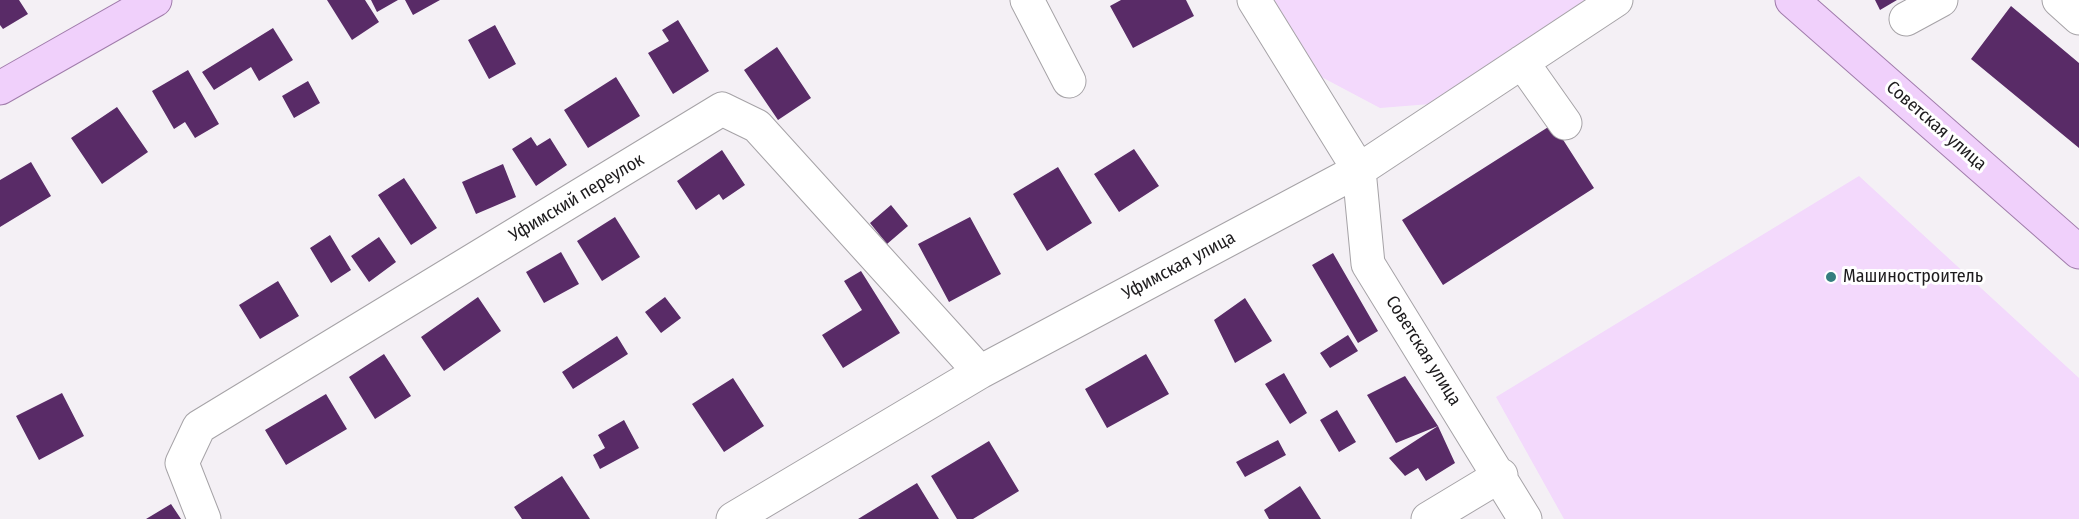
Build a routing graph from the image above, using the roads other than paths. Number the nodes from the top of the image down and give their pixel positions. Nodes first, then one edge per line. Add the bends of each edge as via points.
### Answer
1 (155, 0) edge
2 (1027, 0) edge
3 (1254, 0) edge
4 (1616, 0) edge
5 (1792, 0) edge
6 (1941, 0) edge
7 (2059, 0) edge
8 (2079, 18) edge
9 (1906, 19) dead end
10 (1522, 62) junction
11 (1069, 81) dead end
12 (0, 88) edge
13 (1565, 123) dead end
14 (1359, 170) junction
15 (2079, 252) edge
16 (980, 372) junction
17 (1501, 476) junction
18 (204, 519) edge
19 (733, 519) edge
20 (1428, 519) edge
21 (1525, 519) edge

1 - 12 main road
2 - 11 street
3 - 14 street
4 - 10 street, Уфимская улица
5 - 15 main road, Советская улица
6 - 9 street
7 - 8 street
10 - 13 street
10 - 14 street, Уфимская улица
14 - 16 street, Уфимская улица
14 - 17 street, Советская улица via 1368,264
16 - 18 street, Уфимский переулок via 757,126 722,109 199,427 182,463
16 - 19 street, Уфимская улица
17 - 20 street
17 - 21 street, Советская улица

